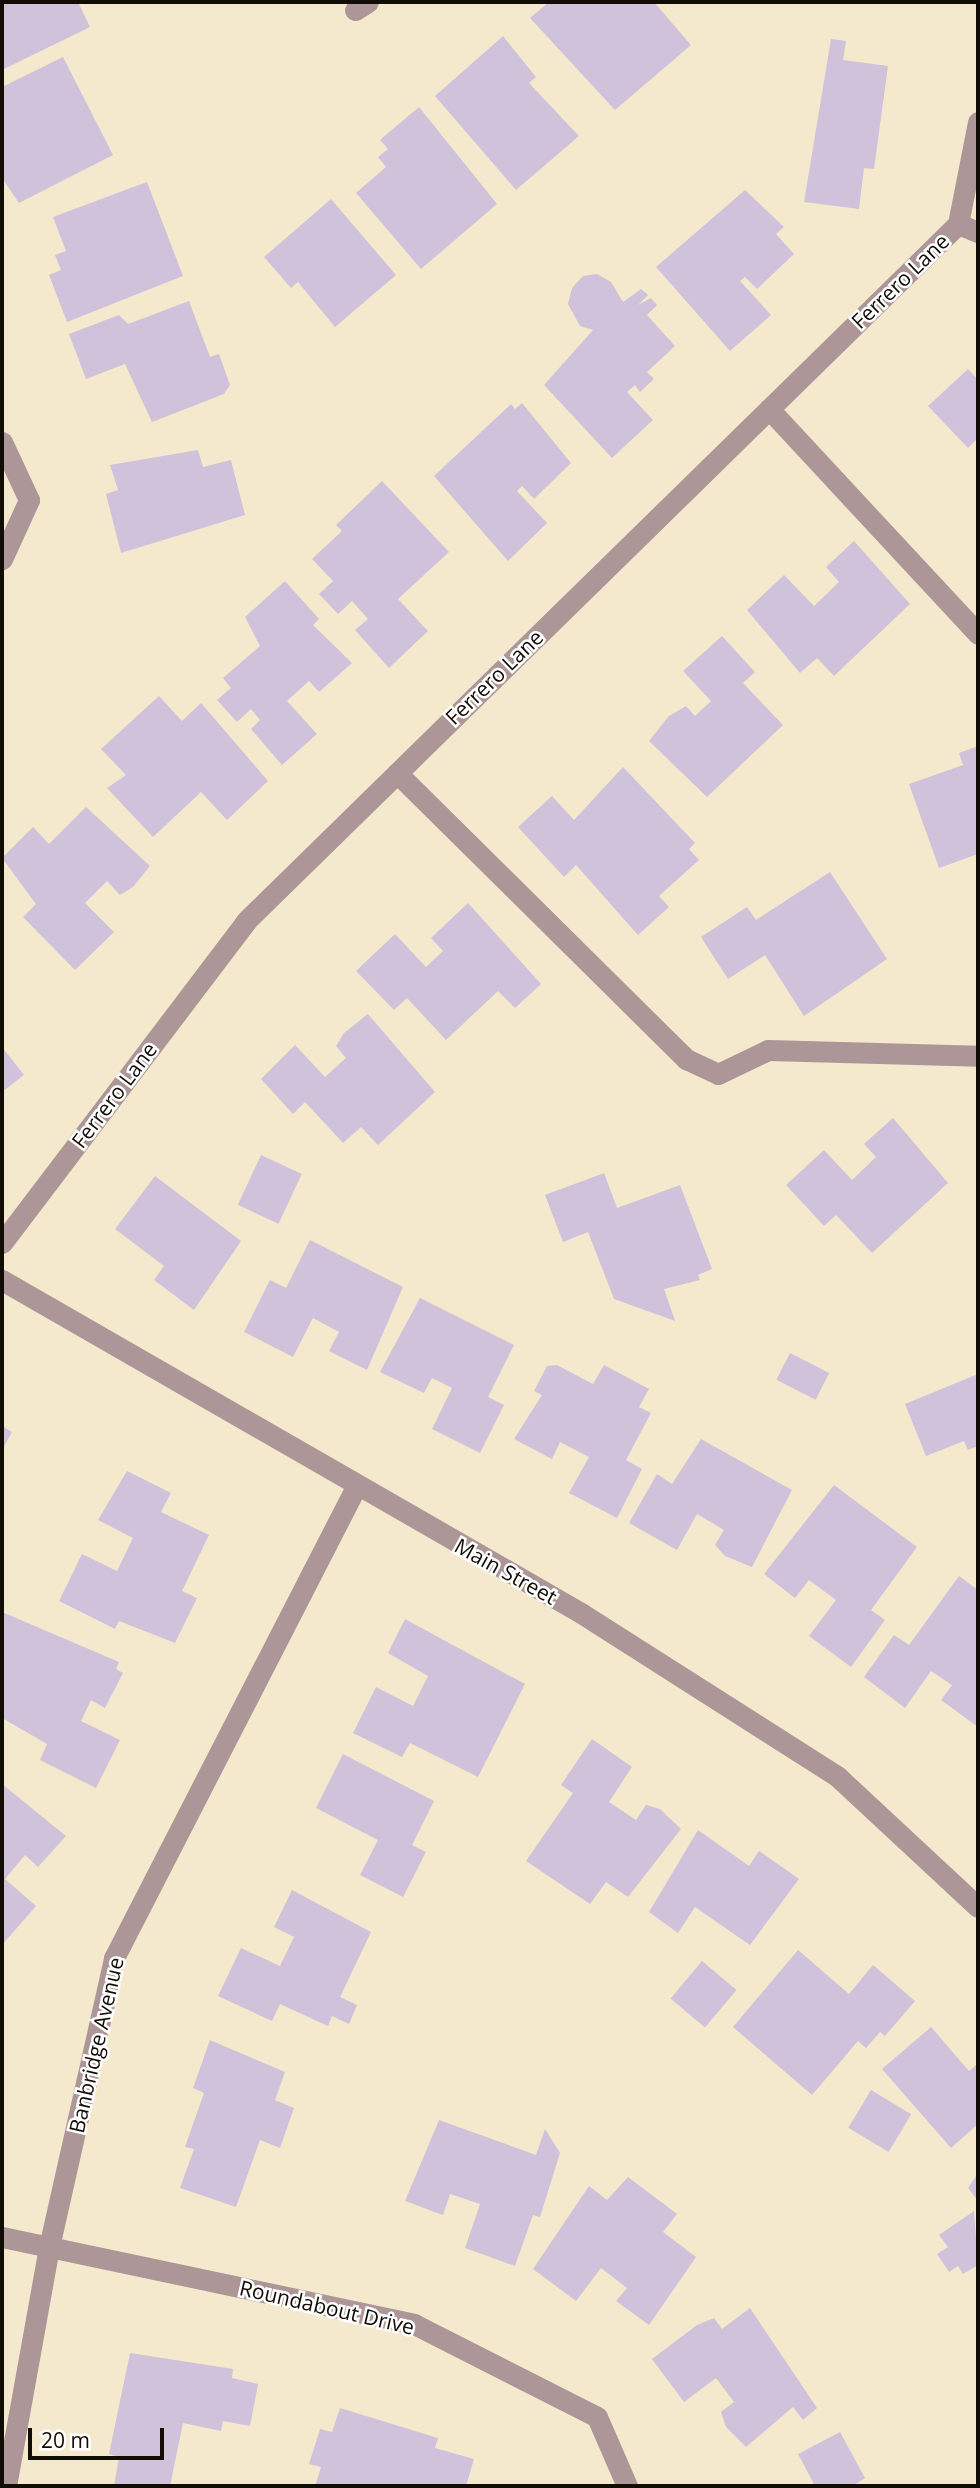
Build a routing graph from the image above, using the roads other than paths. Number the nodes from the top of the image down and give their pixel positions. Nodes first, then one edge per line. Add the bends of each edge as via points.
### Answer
1 (978, 122) edge
2 (958, 225) junction
3 (978, 232) edge
4 (769, 409) junction
5 (2, 442) edge
6 (2, 559) edge
7 (978, 634) edge
8 (397, 773) junction
9 (978, 1056) edge
10 (2, 1243) edge
11 (2, 1280) edge
12 (356, 1487) junction
13 (978, 1907) edge
14 (2, 2237) edge
15 (49, 2247) junction
16 (6, 2486) edge
17 (627, 2486) edge

1 - 2 street, Ferrero Lane
2 - 3 street
2 - 4 street, Ferrero Lane
4 - 7 street
4 - 8 street, Ferrero Lane
5 - 6 street via 29,500
8 - 9 street via 686,1059 718,1074 768,1050
8 - 10 street, Ferrero Lane via 246,921
11 - 12 street, Main Street
12 - 13 street, Main Street via 582,1612 838,1777
12 - 15 street, Banbridge Avenue via 114,1958
14 - 15 street, Roundabout Drive
15 - 16 street, Banbridge Avenue
15 - 17 street, Roundabout Drive via 414,2324 597,2417

